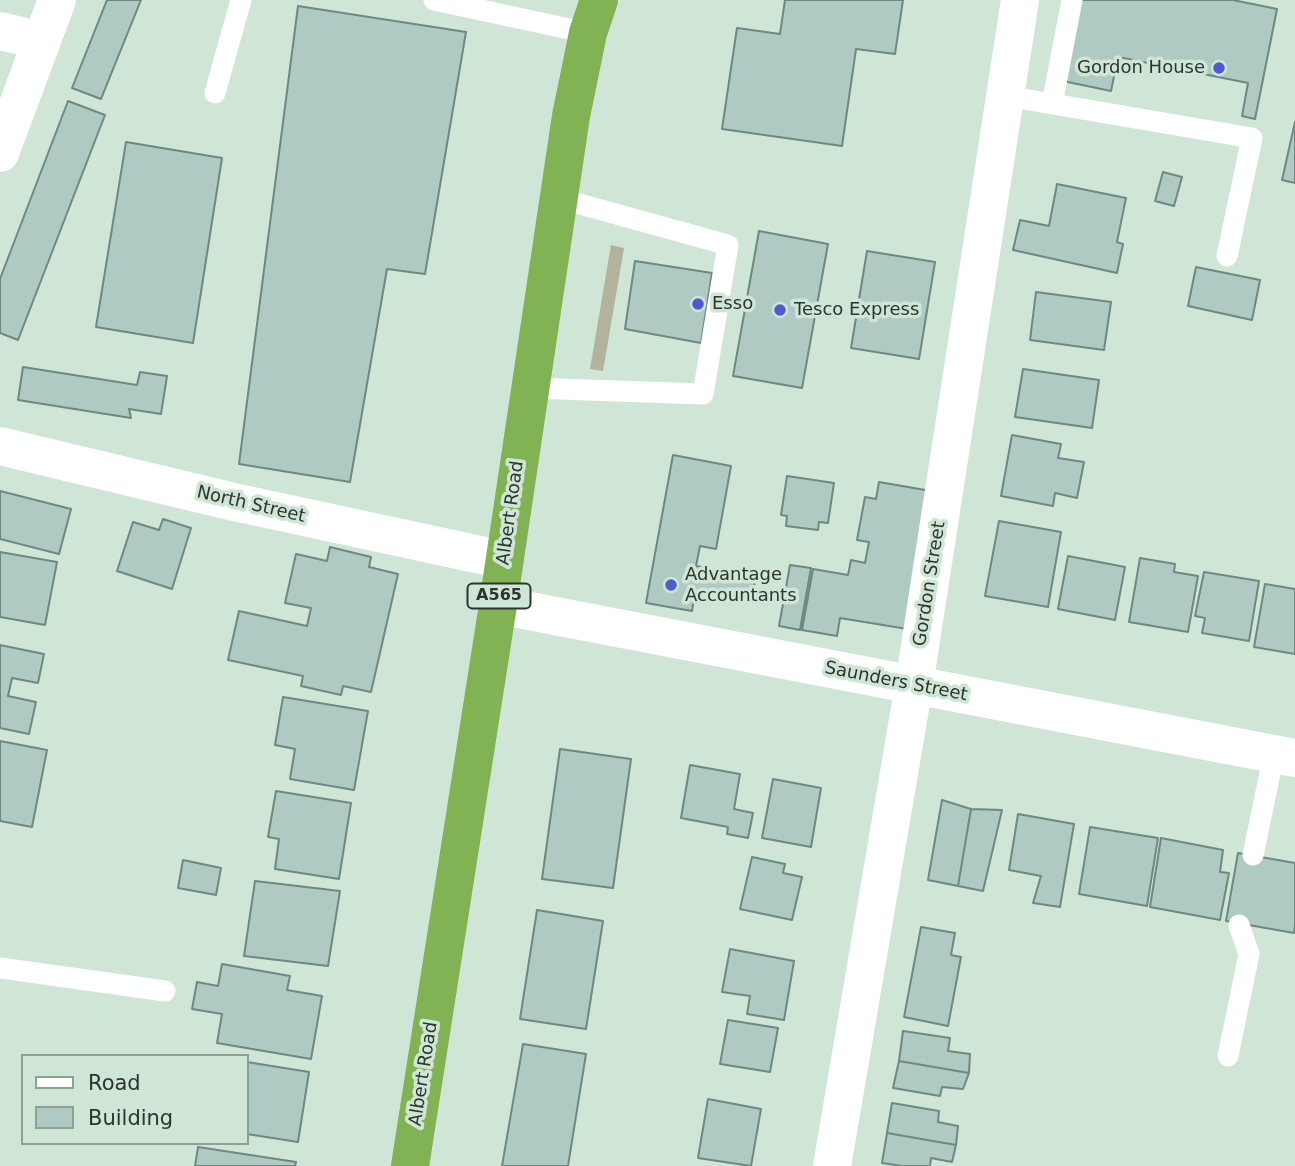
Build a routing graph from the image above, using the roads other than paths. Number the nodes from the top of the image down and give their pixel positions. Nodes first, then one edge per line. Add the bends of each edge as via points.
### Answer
1 (57, 0) edge
2 (241, 0) edge
3 (434, 0) edge
4 (1020, 0) edge
5 (1072, 0) edge
6 (590, 15) edge
7 (0, 31) edge
8 (42, 41) junction
9 (215, 93) dead end
10 (1006, 96) junction
11 (1052, 104) junction
12 (0, 153) edge
13 (558, 198) junction
14 (1227, 256) dead end
15 (530, 388) junction
16 (0, 446) edge
17 (504, 560) junction
18 (498, 606) junction
19 (914, 685) junction
20 (1284, 756) edge
21 (1253, 855) dead end
22 (1239, 925) dead end
23 (0, 968) edge
24 (165, 991) dead end
25 (1228, 1056) dead end
26 (410, 1166) edge
27 (832, 1166) edge

1 - 8 street
2 - 9 lane
3 - 6 lane
4 - 10 street, Gordon Street
5 - 11 lane
6 - 13 highway, Albert Road / A565
7 - 8 street
8 - 12 street
10 - 11 lane
10 - 19 street, Gordon Street
11 - 14 lane via 1252,138
13 - 15 highway, Albert Road / A565
13 - 15 lane via 728,245 703,394
15 - 17 highway, Albert Road / A565
16 - 17 street, North Street
17 - 18 highway, Albert Road / A565
18 - 19 street, Saunders Street
18 - 26 highway, Albert Road / A565
19 - 20 street, Saunders Street
19 - 27 street, Gordon Street
20 - 21 lane
22 - 25 lane via 1249,954
23 - 24 lane

